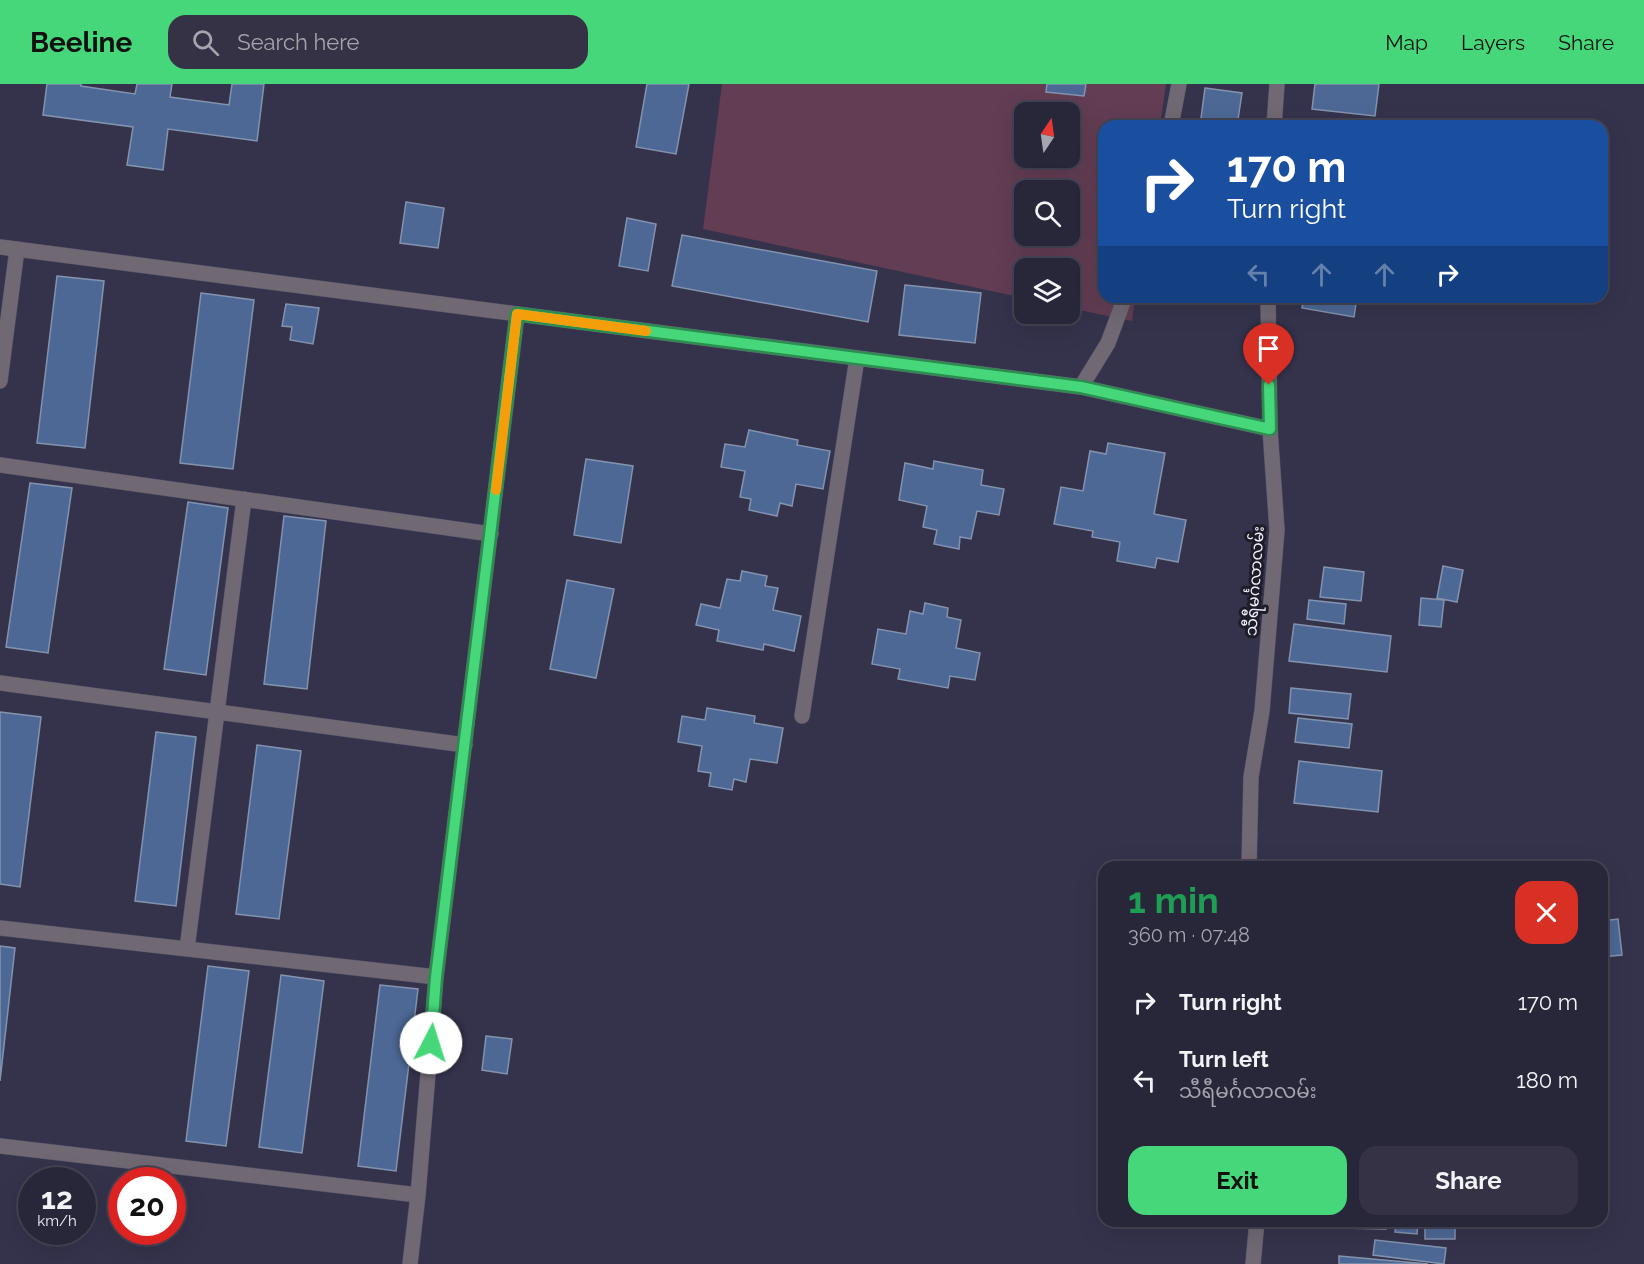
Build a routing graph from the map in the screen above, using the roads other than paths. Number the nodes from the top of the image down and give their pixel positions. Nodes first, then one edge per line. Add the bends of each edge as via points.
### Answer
1 (1179, 84) edge
2 (1277, 84) edge
3 (1172, 120) edge
4 (1274, 120) edge
5 (0, 247) edge
6 (17, 249) junction
7 (1123, 303) edge
8 (1268, 303) edge
9 (517, 314) junction
10 (857, 358) junction
11 (0, 381) edge
12 (1081, 387) junction
13 (1270, 429) junction
14 (0, 465) edge
15 (244, 499) junction
16 (490, 534) junction
17 (0, 683) edge
18 (218, 712) junction
19 (802, 716) dead end
20 (465, 745) junction
21 (1249, 861) edge
22 (0, 928) edge
23 (187, 949) junction
24 (436, 977) junction
25 (0, 1146) edge
26 (418, 1195) junction
27 (1256, 1227) edge
28 (410, 1264) edge
29 (1253, 1264) edge

1 - 3 street
2 - 4 street
5 - 6 street
6 - 9 street
6 - 11 street
7 - 12 street via 1108,343
8 - 13 street, သီရီမင်္ဂလာလမ်း
9 - 10 street
9 - 16 street
10 - 12 street
10 - 19 street
12 - 13 street
13 - 21 street, သီရီမင်္ဂလာလမ်း via 1277,530 1262,711 1251,777
14 - 15 street
15 - 16 street
15 - 18 street
16 - 20 street
17 - 18 street
18 - 20 street
18 - 23 street
20 - 24 street
22 - 23 street
23 - 24 street
24 - 26 street
25 - 26 street
26 - 28 street
27 - 29 street

